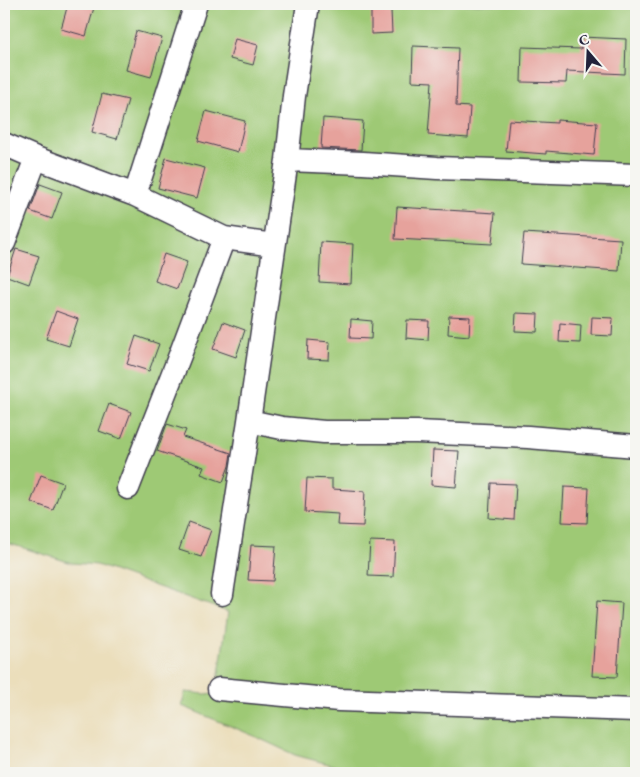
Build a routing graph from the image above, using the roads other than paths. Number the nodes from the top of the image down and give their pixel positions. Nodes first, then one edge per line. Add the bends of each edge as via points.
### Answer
1 (196, 4) edge
2 (308, 4) edge
3 (4, 144) edge
4 (36, 158) junction
5 (287, 160) junction
6 (636, 175) edge
7 (135, 195) junction
8 (224, 238) junction
9 (4, 243) edge
10 (274, 246) junction
11 (249, 421) junction
12 (636, 446) edge
13 (128, 488) dead end
14 (222, 594) dead end
15 (219, 689) dead end
16 (636, 710) edge

1 - 7 lane
2 - 5 lane
3 - 4 lane
4 - 7 lane
4 - 9 lane
5 - 6 lane
5 - 10 lane
7 - 8 lane
8 - 10 lane
8 - 13 lane
10 - 11 lane
11 - 12 lane via 324,432 417,432
11 - 14 lane
15 - 16 lane via 338,700

